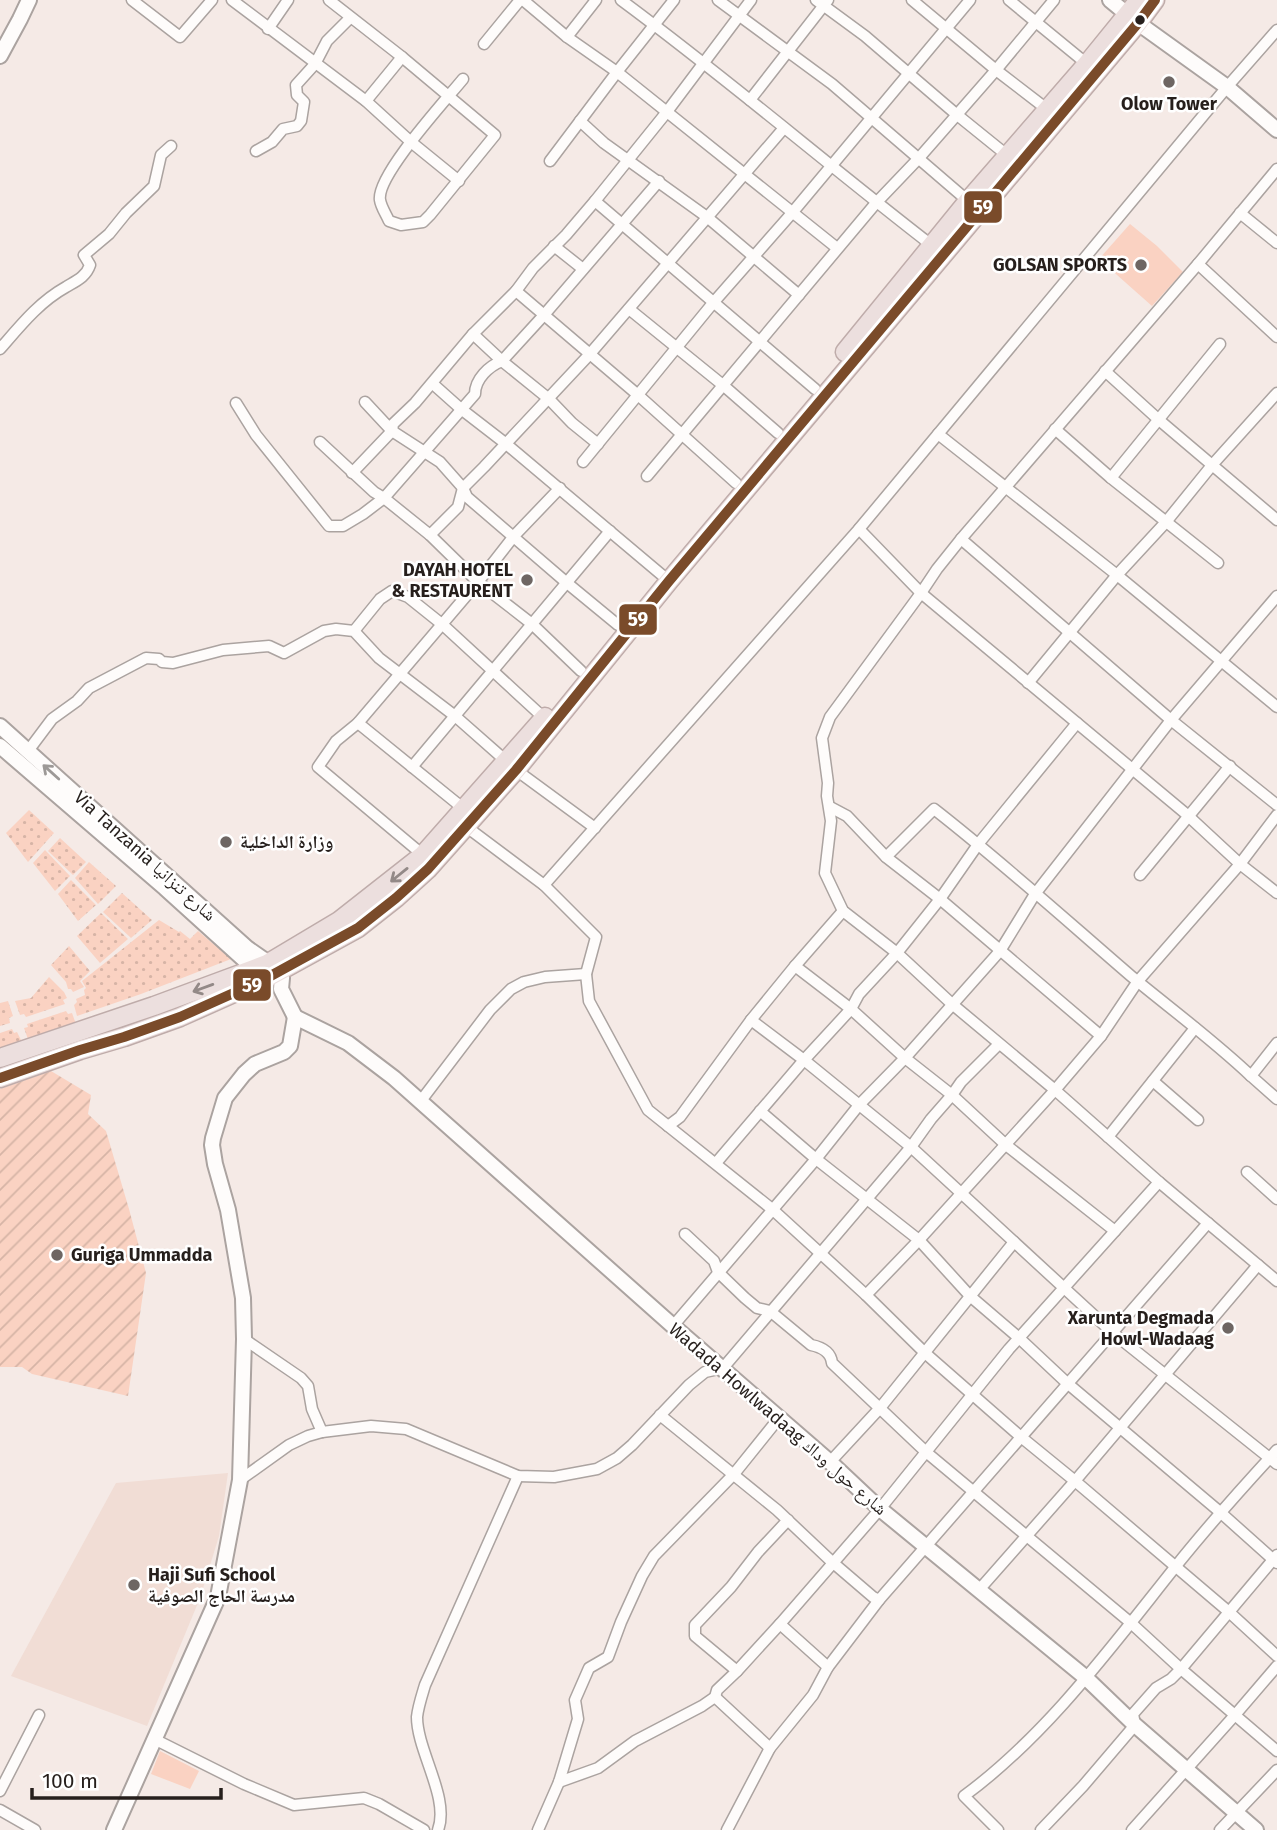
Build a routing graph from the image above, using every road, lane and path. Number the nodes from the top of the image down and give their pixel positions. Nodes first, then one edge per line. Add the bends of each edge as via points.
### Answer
1 (29, 0) edge
2 (132, 0) edge
3 (212, 0) edge
4 (232, 0) edge
5 (288, 0) edge
6 (329, 0) edge
7 (521, 0) edge
8 (596, 0) edge
9 (621, 0) edge
10 (674, 0) edge
11 (719, 0) edge
12 (751, 0) edge
13 (912, 0) edge
14 (970, 0) edge
15 (1009, 0) edge
16 (1054, 0) edge
17 (1110, 0) edge
18 (1154, 0) edge
19 (822, 2) edge
20 (1135, 12) edge
21 (739, 16) junction
22 (350, 18) junction
23 (1036, 23) junction
24 (654, 25) junction
25 (946, 28) junction
26 (268, 29) junction
27 (1277, 30) edge
28 (4, 35) edge
29 (567, 37) junction
30 (484, 44) dead end
31 (787, 51) junction
32 (0, 56) edge
33 (402, 57) junction
34 (703, 63) junction
35 (315, 64) junction
36 (1087, 64) junction
37 (996, 70) junction
38 (617, 72) junction
39 (907, 73) junction
40 (463, 79) dead end
41 (1227, 87) junction
42 (449, 97) junction
43 (750, 100) junction
44 (366, 101) junction
45 (1048, 110) junction
46 (666, 113) junction
47 (956, 114) junction
48 (871, 117) junction
49 (580, 121) junction
50 (784, 128) junction
51 (1277, 130) edge
52 (411, 142) junction
53 (170, 146) dead end
54 (256, 151) dead end
55 (1008, 156) junction
56 (919, 158) junction
57 (629, 159) junction
58 (550, 161) dead end
59 (831, 165) junction
60 (1277, 169) edge
61 (744, 174) junction
62 (459, 181) junction
63 (659, 181) junction
64 (595, 201) junction
65 (968, 201) junction
66 (876, 203) junction
67 (792, 213) junction
68 (1240, 213) junction
69 (707, 217) junction
70 (622, 225) junction
71 (1277, 243) edge
72 (554, 246) junction
73 (837, 248) junction
74 (937, 250) junction
75 (753, 258) junction
76 (667, 264) junction
77 (1198, 264) junction
78 (583, 269) junction
79 (516, 291) junction
80 (799, 295) junction
81 (713, 303) junction
82 (629, 309) junction
83 (544, 315) junction
84 (473, 334) junction
85 (1277, 337) edge
86 (760, 343) junction
87 (1220, 344) dead end
88 (676, 348) junction
89 (0, 349) edge
90 (589, 355) junction
91 (502, 361) junction
92 (1105, 371) junction
93 (433, 384) junction
94 (724, 386) junction
95 (815, 389) junction
96 (1277, 393) edge
97 (638, 395) junction
98 (549, 399) junction
99 (365, 402) dead end
100 (236, 403) dead end
101 (461, 409) junction
102 (1159, 420) junction
103 (1055, 429) junction
104 (392, 431) junction
105 (778, 433) junction
106 (938, 434) junction
107 (681, 435) junction
108 (320, 442) dead end
109 (505, 443) junction
110 (598, 444) junction
111 (424, 452) junction
112 (583, 462) dead end
113 (1213, 464) junction
114 (352, 473) junction
115 (647, 476) dead end
116 (1111, 478) junction
117 (736, 483) junction
118 (1004, 487) junction
119 (463, 488) junction
120 (559, 488) junction
121 (384, 498) junction
122 (1277, 520) edge
123 (1166, 522) junction
124 (859, 529) junction
125 (610, 531) junction
126 (430, 535) junction
127 (514, 536) junction
128 (961, 539) junction
129 (1218, 563) dead end
130 (1117, 575) junction
131 (665, 577) junction
132 (478, 582) junction
133 (567, 583) junction
134 (921, 593) junction
135 (1277, 596) edge
136 (532, 624) junction
137 (443, 625) junction
138 (618, 625) junction
139 (354, 631) junction
140 (1070, 632) junction
141 (1222, 661) junction
142 (493, 671) junction
143 (581, 671) junction
144 (401, 674) junction
145 (1028, 683) junction
146 (1277, 707) edge
147 (455, 716) junction
148 (544, 718) junction
149 (1171, 720) junction
150 (358, 723) junction
151 (1077, 723) junction
152 (1, 729) edge
153 (0, 746) edge
154 (29, 751) junction
155 (511, 765) junction
156 (1230, 766) junction
157 (412, 767) junction
158 (1133, 770) junction
159 (1277, 805) edge
160 (830, 807) junction
161 (1277, 815) edge
162 (1189, 817) junction
163 (462, 819) junction
164 (595, 828) junction
165 (979, 843) junction
166 (424, 855) junction
167 (887, 856) junction
168 (1240, 864) junction
169 (1140, 875) dead end
170 (544, 885) junction
171 (1277, 893) edge
172 (1035, 894) junction
173 (940, 899) junction
174 (843, 911) junction
175 (1000, 951) junction
176 (897, 953) junction
177 (795, 966) junction
178 (270, 974) junction
179 (586, 974) junction
180 (1138, 981) junction
181 (952, 1004) junction
182 (851, 1009) junction
183 (295, 1017) junction
184 (751, 1020) junction
185 (1195, 1028) junction
186 (1101, 1036) junction
187 (77, 1042) junction
188 (1277, 1043) edge
189 (999, 1044) junction
190 (0, 1058) edge
191 (905, 1058) junction
192 (804, 1060) junction
193 (1251, 1076) junction
194 (0, 1078) edge
195 (1153, 1081) junction
196 (1055, 1090) junction
197 (952, 1096) junction
198 (1277, 1099) edge
199 (420, 1102) junction
200 (859, 1105) junction
201 (761, 1111) junction
202 (1198, 1120) dead end
203 (668, 1126) junction
204 (1108, 1137) junction
205 (1006, 1145) junction
206 (911, 1147) junction
207 (816, 1159) junction
208 (716, 1163) junction
209 (1247, 1172) dead end
210 (1159, 1182) junction
211 (963, 1193) junction
212 (868, 1198) junction
213 (1277, 1199) edge
214 (772, 1209) junction
215 (1208, 1223) junction
216 (1115, 1231) junction
217 (685, 1234) dead end
218 (919, 1240) junction
219 (1014, 1242) junction
220 (820, 1252) junction
221 (1258, 1265) junction
222 (718, 1272) junction
223 (1277, 1282) edge
224 (1064, 1287) junction
225 (866, 1295) junction
226 (970, 1296) junction
227 (770, 1311) junction
228 (673, 1326) junction
229 (1113, 1333) junction
230 (1019, 1338) junction
231 (244, 1339) junction
232 (925, 1353) junction
233 (723, 1368) junction
234 (1164, 1375) junction
235 (1067, 1383) junction
236 (973, 1395) junction
237 (880, 1408) junction
238 (660, 1415) junction
239 (779, 1418) junction
240 (1120, 1427) junction
241 (322, 1432) junction
242 (1021, 1437) junction
243 (926, 1452) junction
244 (1275, 1457) edge
245 (830, 1462) junction
246 (734, 1474) junction
247 (518, 1476) junction
248 (240, 1480) junction
249 (1075, 1481) junction
250 (972, 1492) junction
251 (880, 1509) junction
252 (1220, 1512) junction
253 (788, 1520) junction
254 (1025, 1536) junction
255 (926, 1548) junction
256 (1276, 1559) edge
257 (834, 1563) junction
258 (1175, 1567) junction
259 (978, 1591) junction
260 (879, 1600) junction
261 (1229, 1612) junction
262 (1131, 1623) junction
263 (780, 1624) junction
264 (1277, 1656) edge
265 (1277, 1666) edge
266 (828, 1667) junction
267 (1181, 1670) junction
268 (737, 1671) junction
269 (1085, 1678) junction
270 (715, 1697) junction
271 (40, 1715) dead end
272 (1235, 1715) junction
273 (1135, 1725) junction
274 (154, 1739) junction
275 (770, 1748) junction
276 (1277, 1751) edge
277 (1187, 1770) junction
278 (1277, 1770) edge
279 (559, 1782) junction
280 (0, 1791) edge
281 (0, 1810) edge
282 (1236, 1812) junction
283 (35, 1830) edge
284 (114, 1830) edge
285 (424, 1830) edge
286 (438, 1830) edge
287 (538, 1830) edge
288 (727, 1830) edge
289 (999, 1830) edge
290 (1041, 1830) edge
291 (1132, 1830) edge
292 (1220, 1830) edge
293 (1256, 1830) edge

1 - 28 street via 20,19
2 - 3 street via 180,37
4 - 26 street
5 - 26 street
6 - 22 street
7 - 29 street
7 - 30 street
8 - 29 street
9 - 24 street
10 - 24 street
11 - 21 street
12 - 21 street
13 - 25 street
14 - 25 street
15 - 23 street
16 - 23 street
17 - 20 street
18 - 20 highway
19 - 31 street
19 - 39 street
20 - 36 highway
20 - 41 street
20 - 74 highway
21 - 31 street
21 - 34 street
22 - 33 street
22 - 35 street via 327,41
23 - 36 street
23 - 37 street
24 - 34 street
24 - 38 street
25 - 37 street
25 - 39 street
26 - 35 street
27 - 41 street
28 - 32 street
29 - 38 street
31 - 43 street
31 - 48 street
33 - 42 street
33 - 44 street
34 - 43 street
34 - 46 street
35 - 44 street
35 - 54 street via 296,85 304,102 302,121
36 - 45 highway
37 - 45 street
37 - 47 street
38 - 46 street
38 - 49 street
39 - 47 street
39 - 48 street
40 - 42 street
41 - 51 street
41 - 106 street
42 - 52 street
42 - 62 street via 495,135
43 - 50 street
44 - 52 street
45 - 55 highway
46 - 57 street
46 - 61 street
47 - 55 street
47 - 56 street
48 - 56 street
48 - 59 street
49 - 57 street
49 - 58 street
50 - 59 street
50 - 61 street
52 - 62 street
52 - 62 street via 384,181 380,199 389,220 401,225 423,222
53 - 89 street via 161,155 154,187 84,255 88,271 28,316
55 - 65 highway
56 - 65 street
56 - 66 street
57 - 63 street
57 - 64 street
59 - 66 street
59 - 67 street
60 - 68 street
61 - 67 street
61 - 69 street
63 - 69 street
63 - 70 street
64 - 70 street
64 - 72 street
65 - 74 highway
66 - 73 street
66 - 74 street
67 - 73 street
67 - 75 street
68 - 71 street
68 - 77 street
69 - 75 street
69 - 76 street
70 - 76 street
70 - 78 street
72 - 78 street
72 - 79 street
73 - 80 street
74 - 95 highway
74 - 131 highway
75 - 80 street
75 - 81 street
76 - 81 street
76 - 82 street
77 - 85 street
77 - 92 street
78 - 83 street
79 - 83 street
79 - 84 street
80 - 86 street
81 - 86 street
81 - 88 street
82 - 88 street
82 - 90 street
83 - 90 street
83 - 91 street
84 - 91 street
84 - 93 street
86 - 94 street
86 - 95 street
87 - 102 street
88 - 94 street
88 - 97 street
90 - 97 street
90 - 98 street
91 - 98 street
91 - 101 street via 480,378 475,394
92 - 102 street
92 - 103 street
93 - 101 street
93 - 104 street via 393,424
94 - 105 street
94 - 107 street
95 - 105 highway
96 - 113 street
97 - 107 street
97 - 110 street
98 - 109 street
98 - 110 street
99 - 104 street
100 - 121 street via 328,526 343,526
101 - 109 street
101 - 111 street
102 - 113 street
102 - 116 street
103 - 116 street
103 - 118 street
104 - 111 street
104 - 114 street
105 - 117 highway
106 - 118 street
106 - 124 street
107 - 115 street
107 - 117 street
108 - 114 street
109 - 119 street
109 - 120 street
110 - 112 street
111 - 119 street via 440,462
111 - 121 street
113 - 122 street
113 - 123 street
114 - 121 street
116 - 123 street
117 - 131 highway
118 - 128 street
118 - 130 street
119 - 126 street via 458,507
119 - 127 street via 467,497
120 - 125 street
120 - 127 street
121 - 126 street
123 - 129 street
123 - 130 street
124 - 134 street
124 - 164 street
125 - 131 street
125 - 133 street
126 - 132 street
127 - 132 street
127 - 133 street
128 - 134 street
128 - 140 street
130 - 140 street
130 - 141 street
131 - 138 highway
131 - 155 highway
132 - 136 street
132 - 137 street
133 - 136 street
133 - 138 street
134 - 145 street
134 - 160 street via 830,717 822,738
135 - 141 street
136 - 142 street
136 - 143 street
137 - 139 street via 408,597 392,591
137 - 142 street
137 - 144 street
138 - 143 highway
139 - 144 street
139 - 154 street via 324,631 284,653 269,646 223,650 173,663 146,658 89,688 52,719
140 - 145 street
140 - 149 street
141 - 146 street
141 - 149 street
142 - 147 street
142 - 148 street
143 - 148 highway
144 - 147 street
144 - 150 street
145 - 151 street
147 - 155 street
147 - 157 street
148 - 155 highway
149 - 156 street
149 - 158 street
150 - 157 street
150 - 166 street via 318,767
151 - 158 street
151 - 165 street
152 - 154 street, Via Tanzania شارع تنزانيا
153 - 178 street, Via Tanzania شارع تنزانيا
178 -> 154 street, Via Tanzania شارع تنزانيا
155 - 163 highway
155 - 164 street
156 - 159 street
156 - 162 street
157 - 163 street
158 - 162 street
158 - 172 street
160 - 167 street via 846,816
160 - 174 street via 825,873
161 - 168 street
162 - 168 street
162 - 169 street
163 - 166 highway
163 - 170 street
163 - 178 highway via 428,869 396,898 358,928
164 - 170 street
165 - 167 street via 934,809
165 - 172 street
165 - 173 street
166 -> 178 highway
167 - 173 street
168 - 171 street
168 - 180 street
170 - 179 street via 596,937
172 - 175 street
172 - 180 street
173 - 175 street
173 - 176 street
174 - 176 street
174 - 177 street
175 - 181 street
175 - 186 street
176 - 181 street
176 - 182 street
177 - 182 street
177 - 184 street
178 - 183 street, Via Tanzania شارع تنزانيا
178 - 187 highway via 154,1006
179 - 199 street via 545,976 511,989
179 - 203 street via 589,1001 601,1024 648,1111
180 - 185 street
180 - 186 street
181 - 189 street
181 - 191 street
182 - 191 street
182 - 192 street
183 - 199 street, Wadada Howlwadaag شارع حول وداك via 348,1043
183 - 231 street via 290,1046 255,1064 225,1098 212,1145 243,1298
184 - 192 street
184 - 203 street via 680,1117
185 - 193 street
185 - 195 street
186 - 196 street
187 - 190 highway
187 - 194 highway
188 - 193 street
189 - 196 street
189 - 197 street
191 - 197 street
191 - 200 street
192 - 200 street
192 - 201 street
193 - 198 street
195 - 202 street
195 - 204 street
196 - 204 street
196 - 205 street
197 - 205 street
197 - 206 street
199 - 228 street, Wadada Howlwadaag شارع حول وداك
200 - 206 street
200 - 207 street
201 - 207 street
201 - 208 street
203 - 208 street
204 - 210 street
205 - 211 street
205 - 216 street
206 - 211 street
206 - 212 street
207 - 212 street
207 - 214 street
208 - 214 street
209 - 213 street
210 - 215 street
210 - 216 street
211 - 218 street
211 - 219 street
212 - 218 street
212 - 220 street
214 - 220 street
214 - 222 street
215 - 221 street
215 - 229 street
216 - 224 street
217 - 222 street via 714,1261
218 - 225 street
218 - 226 street
219 - 224 street
219 - 226 street
220 - 225 street
220 - 227 street
221 - 223 street
221 - 234 street
222 - 227 street via 757,1308
222 - 228 street
224 - 229 street
224 - 230 street
225 - 232 street
226 - 230 street
226 - 232 street
227 - 233 street
227 - 237 street via 829,1354 832,1363
228 - 233 street, Wadada Howlwadaag شارع حول وداك
229 - 234 street
229 - 235 street
230 - 235 street
230 - 236 street
231 - 241 street via 308,1386
231 - 248 street
232 - 236 street
232 - 237 street
233 - 238 street via 705,1372
233 - 239 street, Wadada Howlwadaag شارع حول وداك
234 - 240 street
234 - 244 street
235 - 240 street
235 - 242 street
236 - 242 street
236 - 243 street
237 - 243 street
237 - 245 street
238 - 246 street
238 - 247 street via 617,1458 597,1469 554,1477
239 - 245 street, Wadada Howlwadaag شارع حول وداك
239 - 246 street
240 - 249 street
240 - 252 street
241 - 247 street via 371,1426 406,1429
241 - 248 street via 289,1445
242 - 249 street
242 - 250 street
243 - 250 street
243 - 251 street
244 - 252 street
245 - 251 street, Wadada Howlwadaag شارع حول وداك
246 - 253 street
246 - 279 street via 654,1556 608,1657 589,1668 575,1700 578,1718
247 - 286 street via 425,1685 417,1716 438,1795
248 - 274 street via 218,1597
249 - 254 street
249 - 258 street
250 - 254 street
250 - 255 street
251 - 255 street, Wadada Howlwadaag شارع حول وداك
251 - 257 street
252 - 256 street
252 - 258 street
253 - 257 street
253 - 268 street via 695,1625 695,1636
254 - 259 street
254 - 262 street
255 - 259 street, Wadada Howlwadaag شارع حول وداك
255 - 260 street
256 - 261 street
257 - 260 street
257 - 263 street
258 - 261 street
258 - 262 street
259 - 269 street, Wadada Howlwadaag شارع حول وداك
260 - 266 street
261 - 264 street
261 - 267 street
262 - 267 street
262 - 269 street
263 - 266 street
263 - 268 street
265 - 272 street
266 - 275 street via 813,1695
267 - 272 street
267 - 273 street via 1133,1714
268 - 270 street
269 - 273 street, Wadada Howlwadaag شارع حول وداك
269 - 289 street via 1030,1739 964,1796
270 - 275 street
270 - 279 street via 635,1741 598,1768
271 - 280 street
272 - 276 street
272 - 277 street
273 - 277 street, Wadada Howlwadaag شارع حول وداك
273 - 290 street
274 - 284 street
274 - 285 street via 293,1805 364,1798
275 - 288 street
277 - 282 street, Wadada Howlwadaag شارع حول وداك
277 - 291 street
278 - 282 street
279 - 287 street
281 - 283 street
282 - 292 street
282 - 293 street, Wadada Howlwadaag شارع حول وداك

